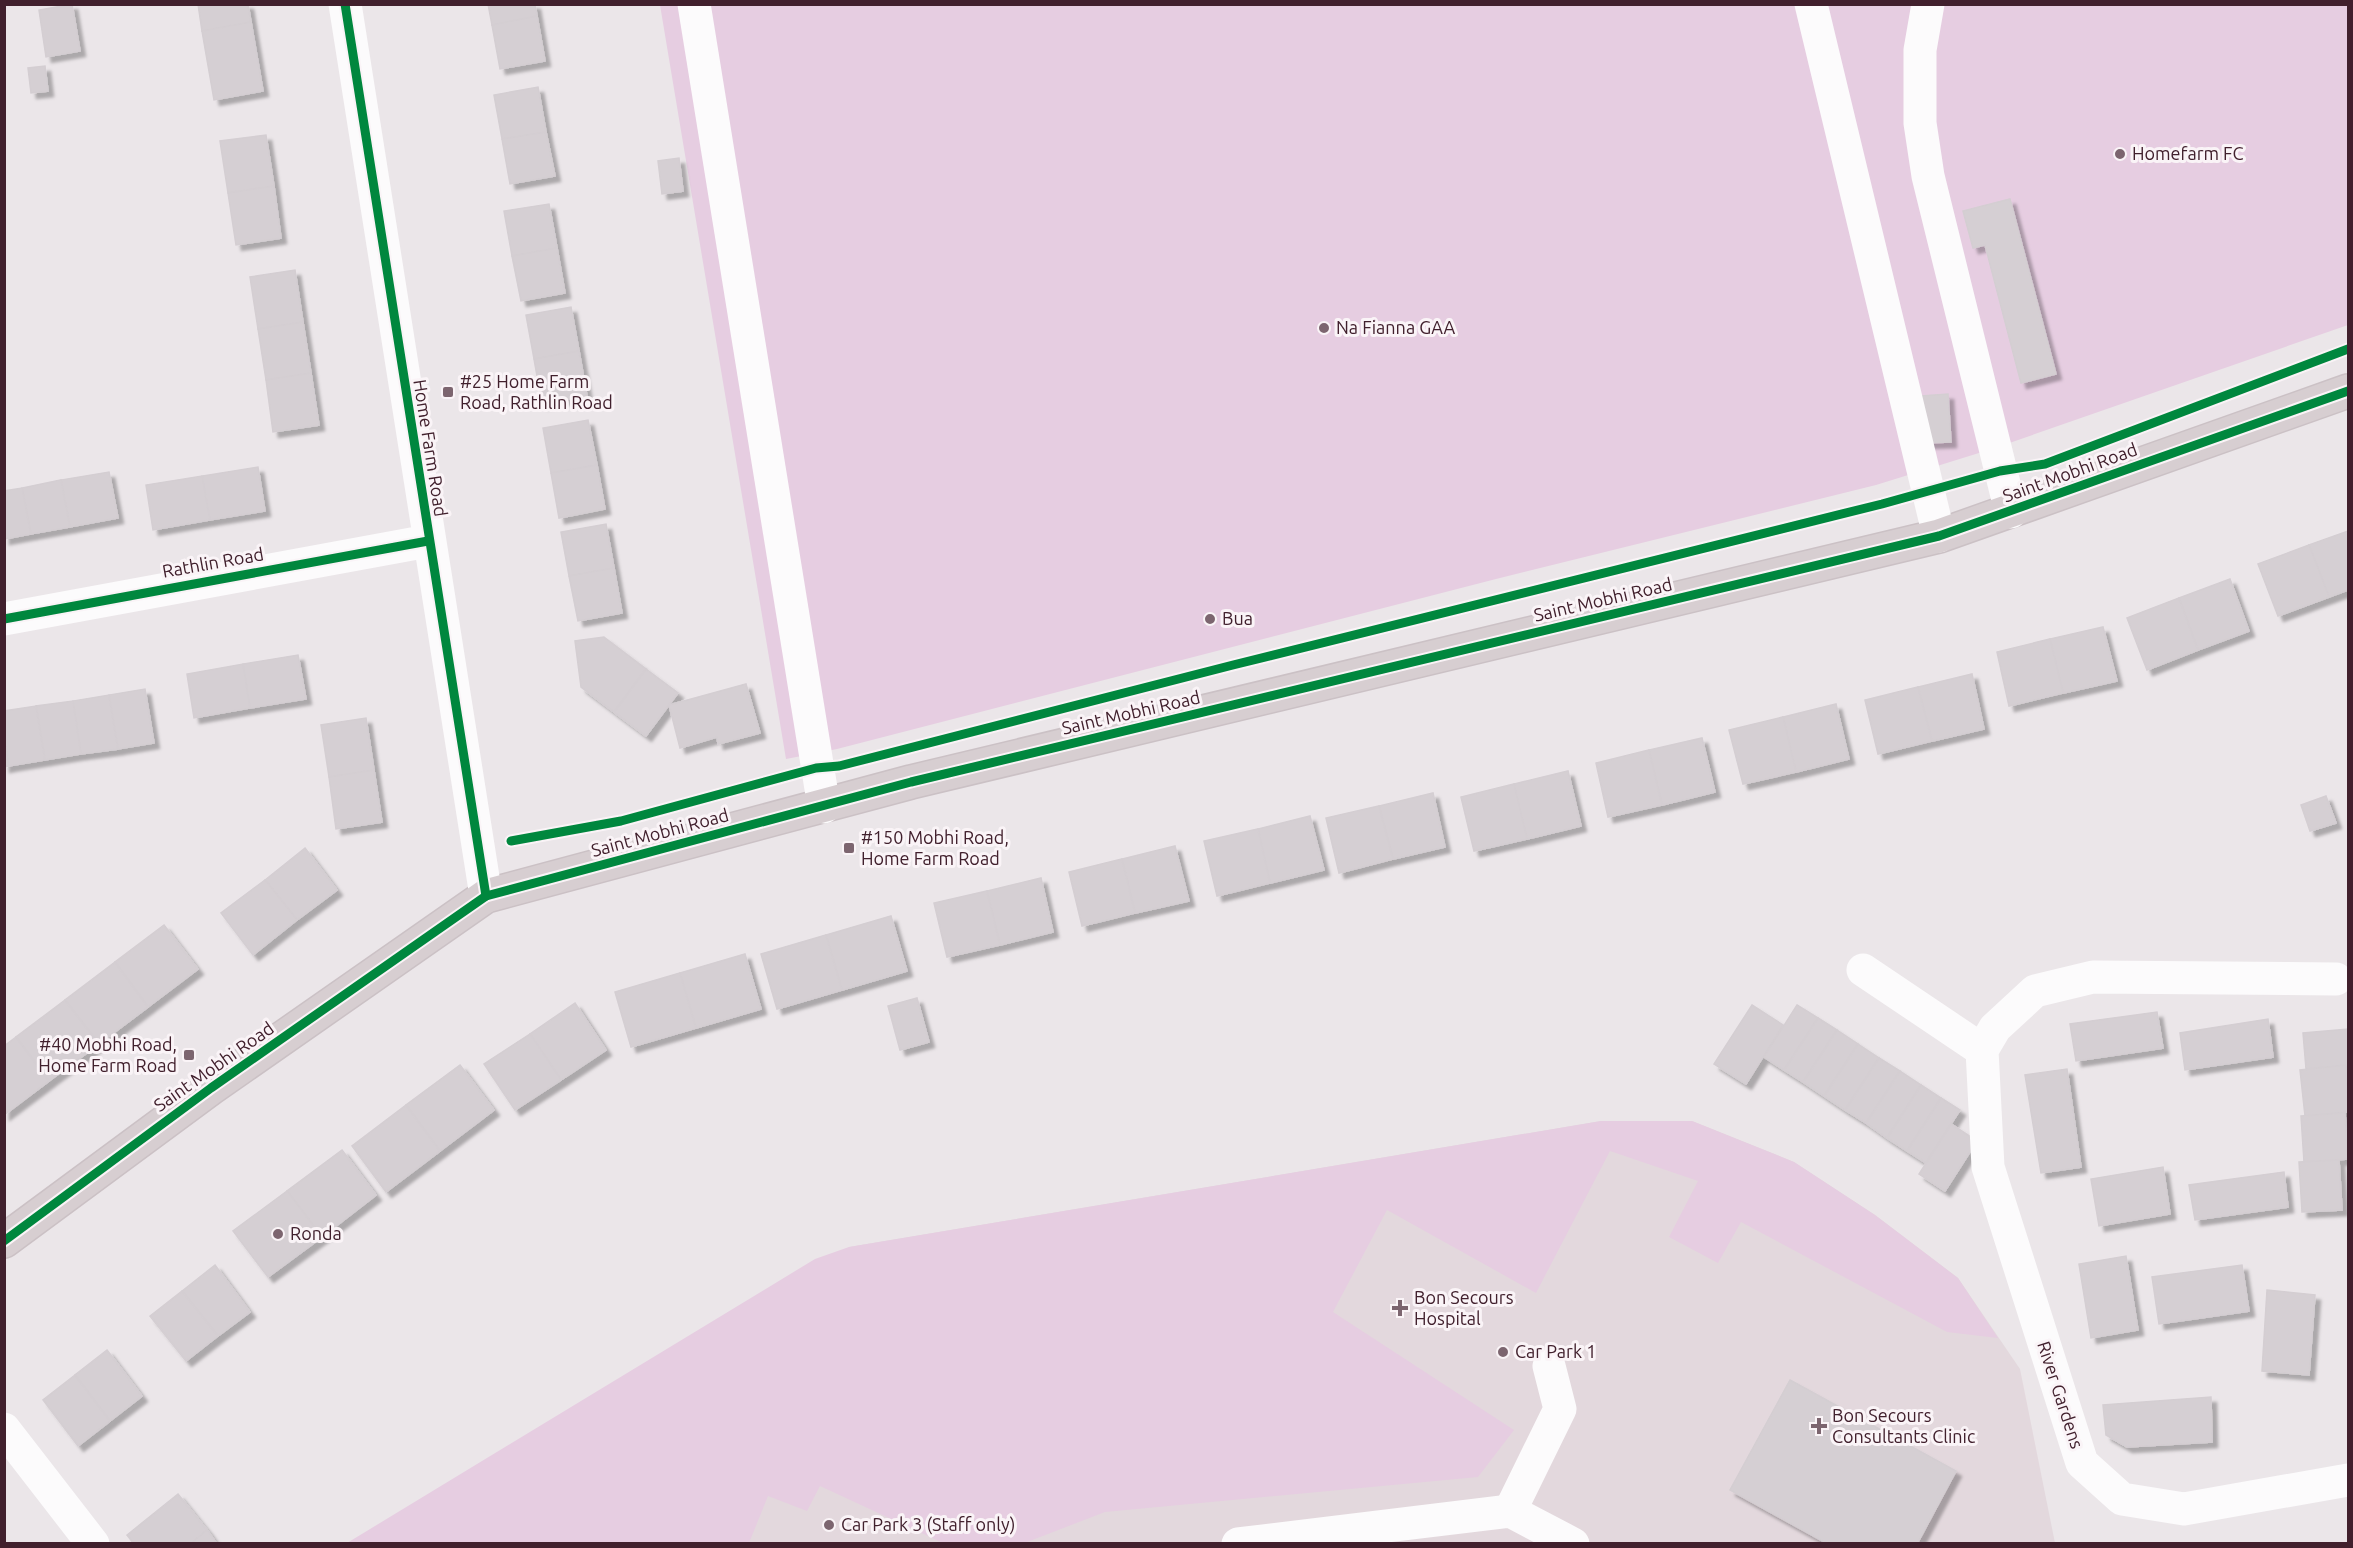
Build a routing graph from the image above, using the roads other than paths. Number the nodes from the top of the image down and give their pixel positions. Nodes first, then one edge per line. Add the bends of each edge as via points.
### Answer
1 (345, 4) edge
2 (694, 4) edge
3 (1811, 4) edge
4 (1928, 4) edge
5 (2349, 391) edge
6 (2011, 512) junction
7 (1939, 536) junction
8 (428, 541) junction
9 (4, 619) edge
10 (824, 807) junction
11 (486, 897) junction
12 (1863, 970) dead end
13 (2336, 979) dead end
14 (1982, 1050) junction
15 (4, 1240) edge
16 (1549, 1366) dead end
17 (4, 1429) edge
18 (2349, 1480) edge
19 (1510, 1511) junction
20 (1561, 1541) edge
21 (93, 1544) edge
22 (1238, 1544) edge

1 - 8 street, Home Farm Road
2 - 10 street
3 - 7 street
4 - 6 street via 1920,50 1920,123 1928,176
5 - 6 main road, Saint Mobhi Road
6 - 7 main road, Saint Mobhi Road
7 - 10 main road, Saint Mobhi Road via 910,782
8 - 9 street, Rathlin Road
8 - 11 street, Home Farm Road
10 - 11 main road, Saint Mobhi Road
11 - 15 main road, Saint Mobhi Road via 211,1088
12 - 14 street
13 - 14 street via 2093,977 2035,991 1995,1028
14 - 18 street, River Gardens via 1988,1167 2082,1463 2122,1499 2184,1509
16 - 19 street via 1560,1409
17 - 21 street
19 - 20 street
19 - 22 street

